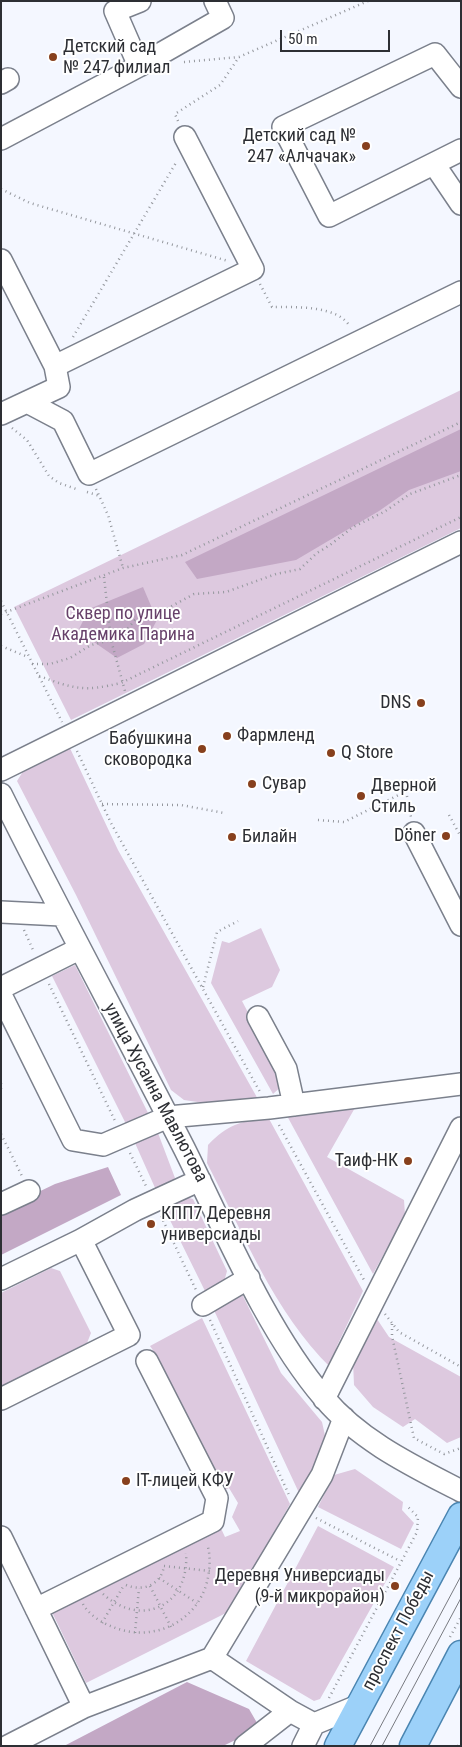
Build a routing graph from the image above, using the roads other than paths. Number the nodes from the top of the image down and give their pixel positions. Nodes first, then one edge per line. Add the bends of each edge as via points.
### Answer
1 (140, 1) edge
2 (215, 1) edge
3 (139, 66) junction
4 (461, 87) edge
5 (1, 139) edge
6 (186, 140) road end
7 (461, 150) edge
8 (434, 164) junction
9 (461, 204) edge
10 (1, 260) edge
11 (461, 292) edge
12 (56, 366) junction
13 (27, 402) junction
14 (4, 419) edge
15 (461, 542) edge
16 (1, 770) edge
17 (1, 794) edge
18 (414, 834) road end
19 (1, 912) edge
20 (61, 915) junction
21 (461, 926) edge
22 (79, 949) junction
23 (1, 988) edge
24 (1, 995) edge
25 (258, 1017) dead end
26 (461, 1084) edge
27 (294, 1105) junction
28 (168, 1117) junction
29 (461, 1128) edge
30 (200, 1180) junction
31 (29, 1191) road end
32 (1, 1204) edge
33 (81, 1240) junction
34 (249, 1278) junction
35 (1, 1279) edge
36 (203, 1305) dead end
37 (147, 1361) dead end
38 (324, 1398) junction
39 (1, 1399) edge
40 (344, 1418) junction
41 (461, 1491) edge
42 (461, 1516) edge
43 (1, 1537) edge
44 (36, 1609) junction
45 (461, 1654) edge
46 (212, 1658) junction
47 (360, 1705) junction
48 (84, 1707) junction
49 (290, 1711) junction
50 (314, 1724) junction
51 (8, 1746) edge
52 (244, 1746) edge
53 (303, 1746) edge
54 (338, 1746) edge
55 (413, 1746) edge

1 - 3 street via 116,11
2 - 3 street via 223,18
3 - 5 street
4 - 8 street via 435,54 284,127 329,216
6 - 12 street via 253,269
7 - 8 street
8 - 9 street
10 - 12 street
11 - 13 street via 89,474 63,421
12 - 13 street via 59,387
13 - 14 street
15 - 16 street
17 - 20 street, улица Хусаина Мавлютова
18 - 21 street
19 - 20 street
20 - 22 street, улица Хусаина Мавлютова
22 - 23 street
22 - 28 street, улица Хусаина Мавлютова
24 - 28 street via 73,1140 103,1145
25 - 27 street via 286,1069
26 - 27 street
27 - 28 street
28 - 30 street, улица Хусаина Мавлютова
29 - 38 street
30 - 33 street
30 - 34 street, улица Хусаина Мавлютова
31 - 32 street
33 - 35 street
33 - 39 street via 130,1335
34 - 36 street
34 - 38 street, улица Хусаина Мавлютова via 289,1350
37 - 44 street via 217,1498 213,1521
38 - 40 street, улица Хусаина Мавлютова
40 - 41 street, улица Хусаина Мавлютова via 393,1455
40 - 46 street via 322,1475
42 - 47 main road, проспект Победы
43 - 44 street
44 - 48 street
45 - 55 main road
46 - 48 street
46 - 49 street
47 - 50 street
47 - 54 main road, проспект Победы
48 - 51 street
49 - 50 street
49 - 52 street
50 - 53 street

